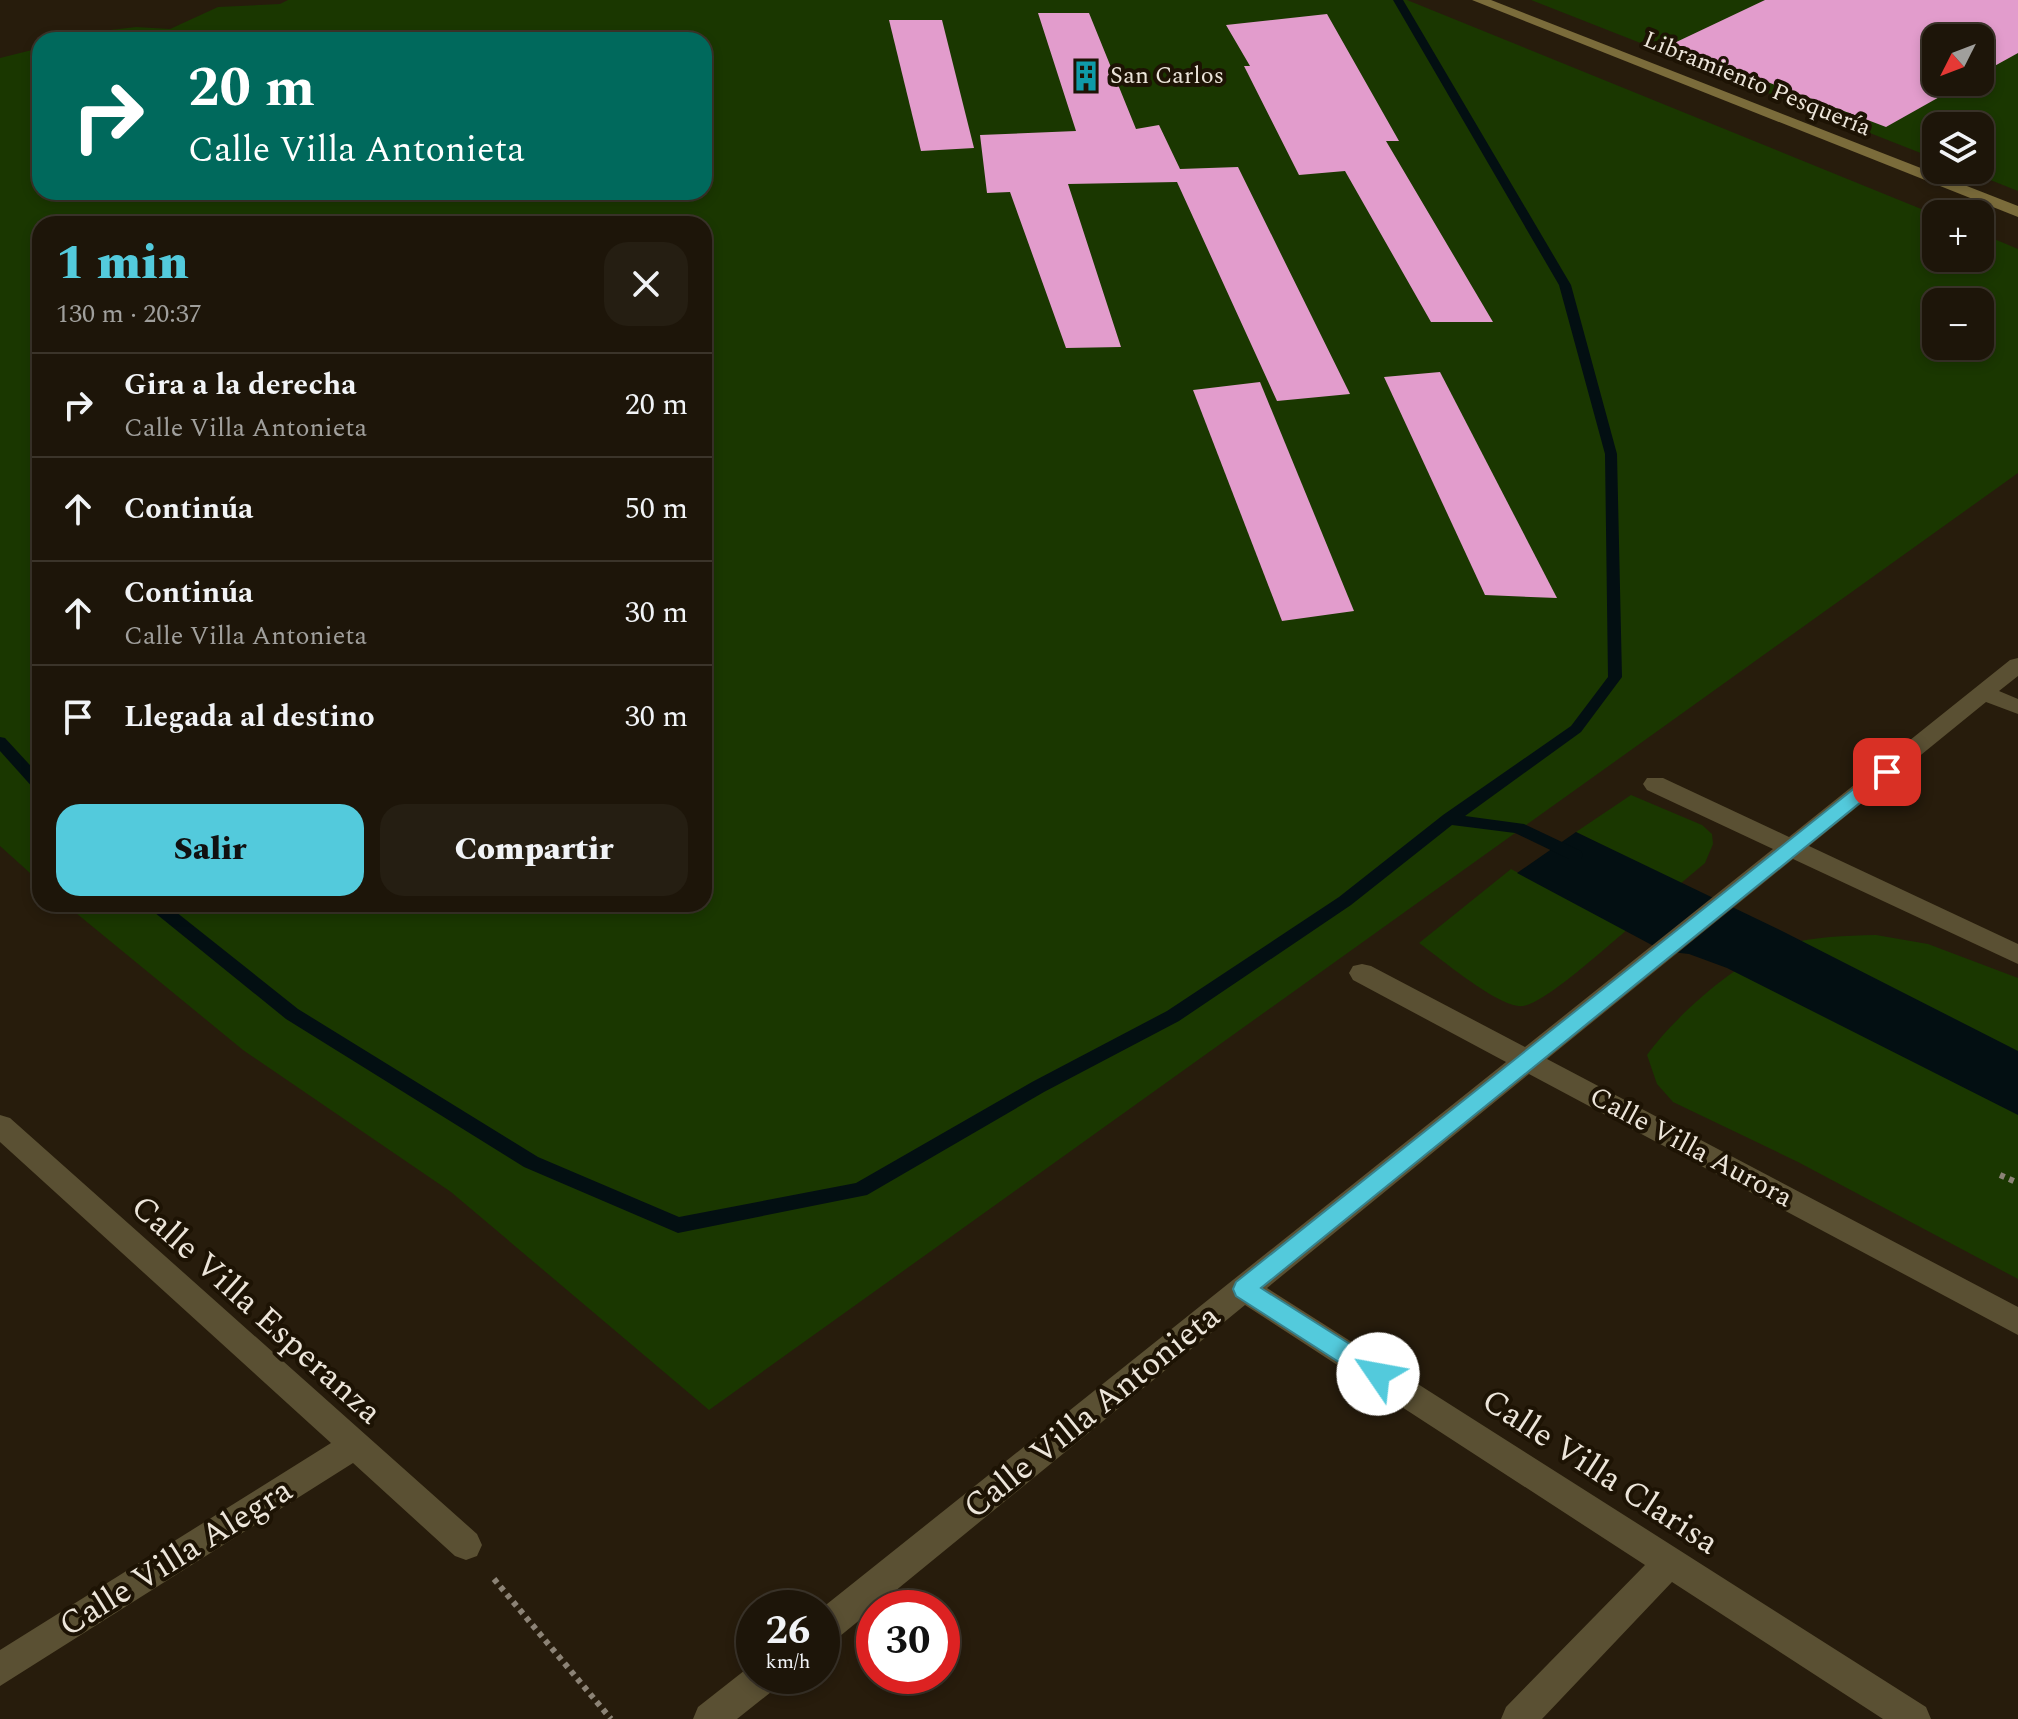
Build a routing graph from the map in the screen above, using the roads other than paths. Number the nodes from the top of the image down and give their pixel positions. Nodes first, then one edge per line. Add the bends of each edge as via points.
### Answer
1 (1479, 0) edge
2 (2018, 212) edge
3 (2018, 665) edge
4 (1983, 693) junction
5 (2018, 707) edge
6 (1655, 784) dead end
7 (1815, 830) junction
8 (1756, 831) junction
9 (1793, 848) junction
10 (1769, 867) junction
11 (1832, 867) junction
12 (2018, 955) edge
13 (1362, 973) dead end
14 (1490, 1040) junction
15 (1554, 1040) junction
16 (1529, 1060) junction
17 (1565, 1080) junction
18 (1497, 1086) junction
19 (0, 1126) edge
20 (1244, 1289) junction
21 (2018, 1322) edge
22 (353, 1446) junction
23 (466, 1545) road end
24 (1670, 1562) junction
25 (840, 1614) edge
26 (0, 1669) edge
27 (741, 1694) edge
28 (710, 1719) edge
29 (1518, 1719) edge
30 (1914, 1719) edge

1 - 2 main road, Libramiento Pesquería
3 - 4 street
4 - 5 street
4 - 7 street
6 - 8 street
7 - 8 street
7 - 9 street
7 - 11 street via 1814,846
8 - 9 street
8 - 10 street via 1773,846
9 - 10 street
9 - 11 street
10 - 11 street via 1794,860
10 - 15 street, Calle Villa Antonieta
11 - 12 street
13 - 14 street, Calle Villa Aurora
14 - 15 street via 1529,1045
14 - 16 street, Calle Villa Aurora
14 - 18 street via 1503,1069
15 - 16 street, Calle Villa Antonieta
15 - 17 street via 1552,1064
16 - 17 street, Calle Villa Aurora
16 - 18 street, Calle Villa Antonieta
17 - 18 street via 1526,1076
17 - 21 street, Calle Villa Aurora
18 - 20 street, Calle Villa Antonieta
19 - 22 street, Calle Villa Esperanza
20 - 24 street, Calle Villa Clarisa
20 - 25 street, Calle Villa Antonieta
22 - 23 street, Calle Villa Esperanza
22 - 26 street, Calle Villa Alegra
24 - 29 street
24 - 30 street, Calle Villa Clarisa
27 - 28 street

